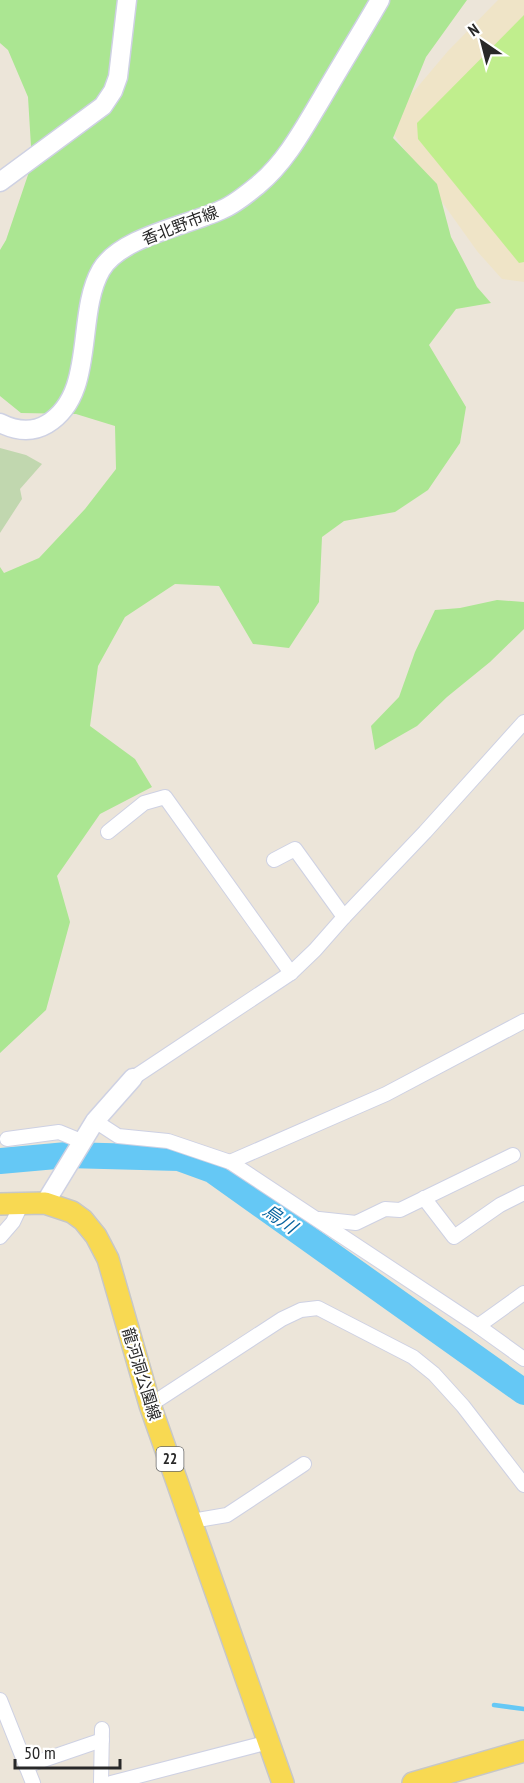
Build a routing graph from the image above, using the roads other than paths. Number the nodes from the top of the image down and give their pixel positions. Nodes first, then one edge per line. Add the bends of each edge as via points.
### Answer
1 (127, 0) edge
2 (380, 0) edge
3 (0, 182) edge
4 (0, 423) edge
5 (524, 722) edge
6 (108, 832) dead end
7 (274, 860) dead end
8 (344, 917) junction
9 (291, 973) junction
10 (524, 1021) edge
11 (133, 1078) joint
12 (95, 1121) junction
13 (7, 1139) dead end
14 (81, 1141) junction
15 (513, 1155) dead end
16 (231, 1162) junction
17 (524, 1193) edge
18 (50, 1196) junction
19 (424, 1198) junction
20 (22, 1203) junction
21 (0, 1204) edge
22 (316, 1219) junction
23 (0, 1237) edge
24 (524, 1293) edge
25 (478, 1326) junction
26 (524, 1359) edge
27 (150, 1405) junction
28 (304, 1464) dead end
29 (524, 1485) edge
30 (192, 1521) junction
31 (0, 1700) edge
32 (269, 1742) junction
33 (524, 1751) edge
34 (26, 1766) junction
35 (33, 1783) edge
36 (101, 1783) edge
37 (111, 1783) edge
38 (283, 1783) edge
39 (413, 1783) edge

1 - 3 main road via 118,77 102,106
2 - 4 main road, 香北野市線 via 297,139 259,184 224,209 127,246 107,262 94,292 80,370 67,407 40,428 11,429
5 - 8 street
6 - 9 street via 144,803 165,797
7 - 8 street via 295,849
8 - 9 street
9 - 11 street
10 - 16 street via 386,1094
11 - 12 main road
12 - 14 main road
12 - 16 street via 118,1136 168,1142
13 - 14 street via 59,1132
14 - 18 main road
15 - 19 street
16 - 22 street
17 - 19 street via 454,1237
18 - 20 main road, 龍河洞公園線 / 22
18 - 27 main road, 龍河洞公園線 / 22 via 83,1220 108,1259
19 - 22 street via 400,1210 385,1209 356,1223
20 - 21 main road, 龍河洞公園線 / 22
20 - 23 street
22 - 25 street
24 - 25 street
25 - 26 street
27 - 29 street via 282,1319 301,1310 318,1308 413,1357 434,1374
27 - 30 main road, 龍河洞公園線 / 22
28 - 30 street via 227,1515
30 - 32 main road, 龍河洞公園線 / 22
31 - 34 street
32 - 37 street
32 - 38 main road, 龍河洞公園線 / 22
33 - 39 main road
34 - 35 street
34 - 36 street via 102,1735

